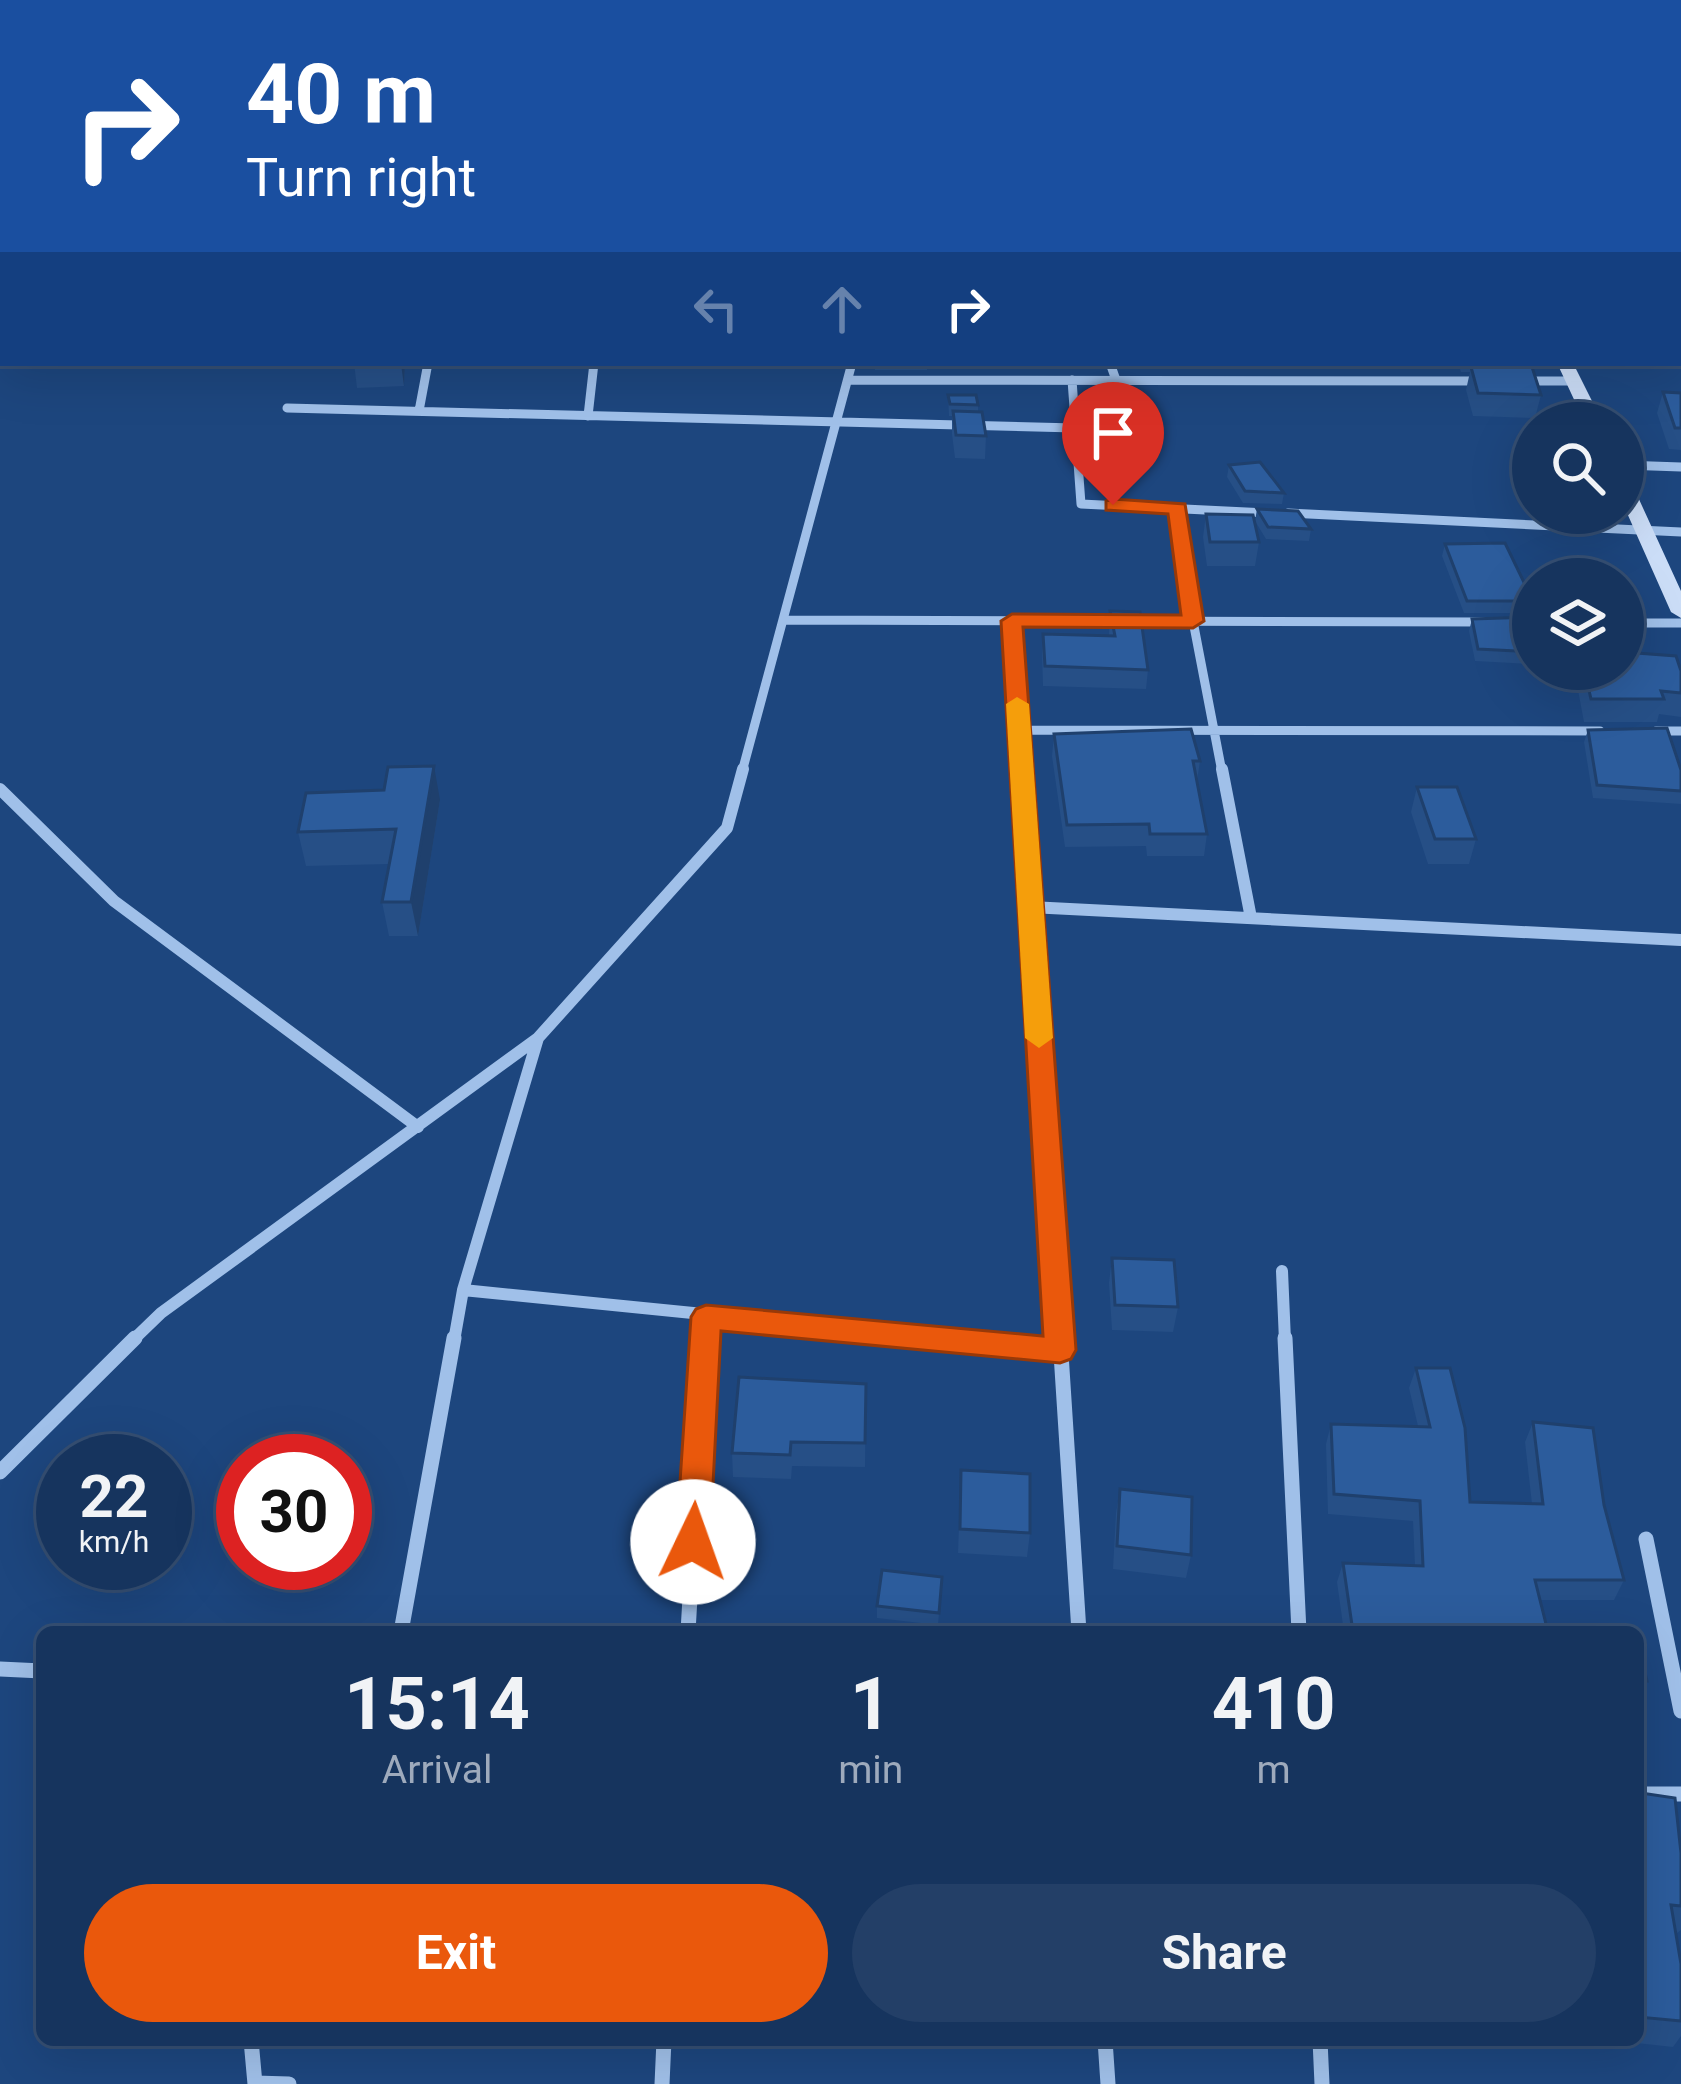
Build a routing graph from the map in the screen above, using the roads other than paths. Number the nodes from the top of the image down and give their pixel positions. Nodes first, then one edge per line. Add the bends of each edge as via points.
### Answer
1 (427, 366) edge
2 (595, 366) edge
3 (851, 366) edge
4 (1111, 366) edge
5 (1566, 366) edge
6 (849, 380) junction
7 (1072, 380) junction
8 (1116, 380) junction
9 (1574, 381) junction
10 (1584, 402) edge
11 (287, 408) dead end
12 (419, 411) junction
13 (588, 416) junction
14 (840, 422) junction
15 (1076, 428) junction
16 (1644, 465) edge
17 (1681, 467) edge
18 (1178, 508) junction
19 (1645, 530) junction
20 (1681, 532) edge
21 (1681, 612) edge
22 (784, 620) junction
23 (1012, 621) junction
24 (1193, 621) junction
25 (1488, 622) edge
26 (1644, 623) edge
27 (1681, 623) edge
28 (1019, 730) junction
29 (1214, 731) junction
30 (1611, 731) edge
31 (1634, 731) edge
32 (1681, 731) edge
33 (0, 789) edge
34 (1030, 907) junction
35 (1251, 918) junction
36 (1681, 940) edge
37 (538, 1038) junction
38 (418, 1126) junction
39 (1282, 1271) dead end
40 (463, 1290) junction
41 (706, 1317) junction
42 (1060, 1350) junction
43 (0, 1472) edge
44 (1646, 1539) dead end
45 (402, 1626) edge
46 (688, 1626) edge
47 (1078, 1626) edge
48 (1299, 1626) edge
49 (0, 1669) edge
50 (36, 1672) edge
51 (1681, 1711) edge
52 (1644, 1794) edge
53 (1681, 1794) edge
54 (252, 2046) edge
55 (664, 2046) edge
56 (1106, 2046) edge
57 (1320, 2046) edge
58 (255, 2084) edge
59 (289, 2084) edge
60 (662, 2084) edge
61 (1108, 2084) edge
62 (1322, 2084) edge

1 - 12 street
2 - 13 street
3 - 6 street
4 - 8 street
5 - 9 main road
6 - 7 street
6 - 14 street
7 - 8 street
7 - 15 street
8 - 9 street
9 - 10 main road
11 - 12 street
12 - 13 street
13 - 14 street
14 - 15 street
14 - 22 street
15 - 18 street via 1081,504
16 - 17 street
18 - 19 street
18 - 24 street
19 - 20 street
19 - 21 main road
22 - 23 street
22 - 37 street via 727,827
23 - 24 street
23 - 28 street
24 - 25 street
24 - 29 street
26 - 27 street
28 - 29 street
28 - 34 street
29 - 30 street
29 - 35 street
31 - 32 street
33 - 38 street via 114,901
34 - 35 street
34 - 42 street
35 - 36 street
37 - 38 street
37 - 40 street
38 - 43 street via 161,1313
39 - 48 street
40 - 41 street
40 - 45 street
41 - 42 street
41 - 46 street
42 - 47 street
44 - 51 street
49 - 50 street
52 - 53 street
54 - 58 street
55 - 60 street
56 - 61 street
57 - 62 street
58 - 59 street

